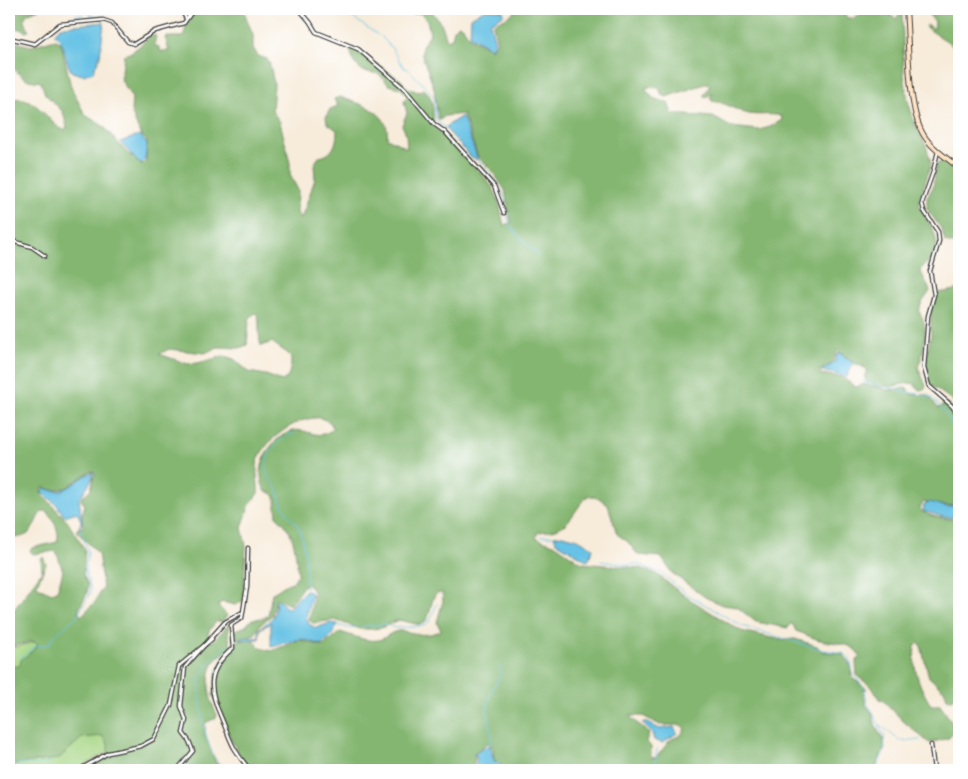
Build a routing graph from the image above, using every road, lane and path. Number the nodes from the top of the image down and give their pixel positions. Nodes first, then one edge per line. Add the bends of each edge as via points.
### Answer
1 (180, 9) edge
2 (198, 9) edge
3 (299, 9) edge
4 (906, 9) edge
5 (186, 18) junction
6 (9, 38) edge
7 (938, 151) junction
8 (959, 168) edge
9 (504, 213) dead end
10 (9, 240) edge
11 (45, 256) dead end
12 (959, 416) edge
13 (248, 548) dead end
14 (242, 612) junction
15 (212, 639) junction
16 (931, 745) dead end
17 (79, 770) edge
18 (177, 770) edge
19 (245, 770) edge
20 (934, 770) edge

1 - 5 street
2 - 5 street
3 - 9 street via 316,32 358,49 405,89 494,186
4 - 7 main road via 915,113 923,135
5 - 6 street via 181,24 155,31 134,44 128,42 112,23 103,20 60,24 35,44
7 - 8 main road
7 - 12 street via 922,203 938,232 939,241 930,270 934,295 928,316 924,368 929,386
10 - 11 street via 32,247
13 - 14 street via 247,587
14 - 15 street via 225,622
14 - 19 street via 242,618 232,625 233,648 219,662 212,694 224,730 246,765
15 - 17 street via 179,666 171,705 154,739 141,746 108,753
15 - 18 street via 185,667 181,706 186,720 183,733 193,751
16 - 20 street

